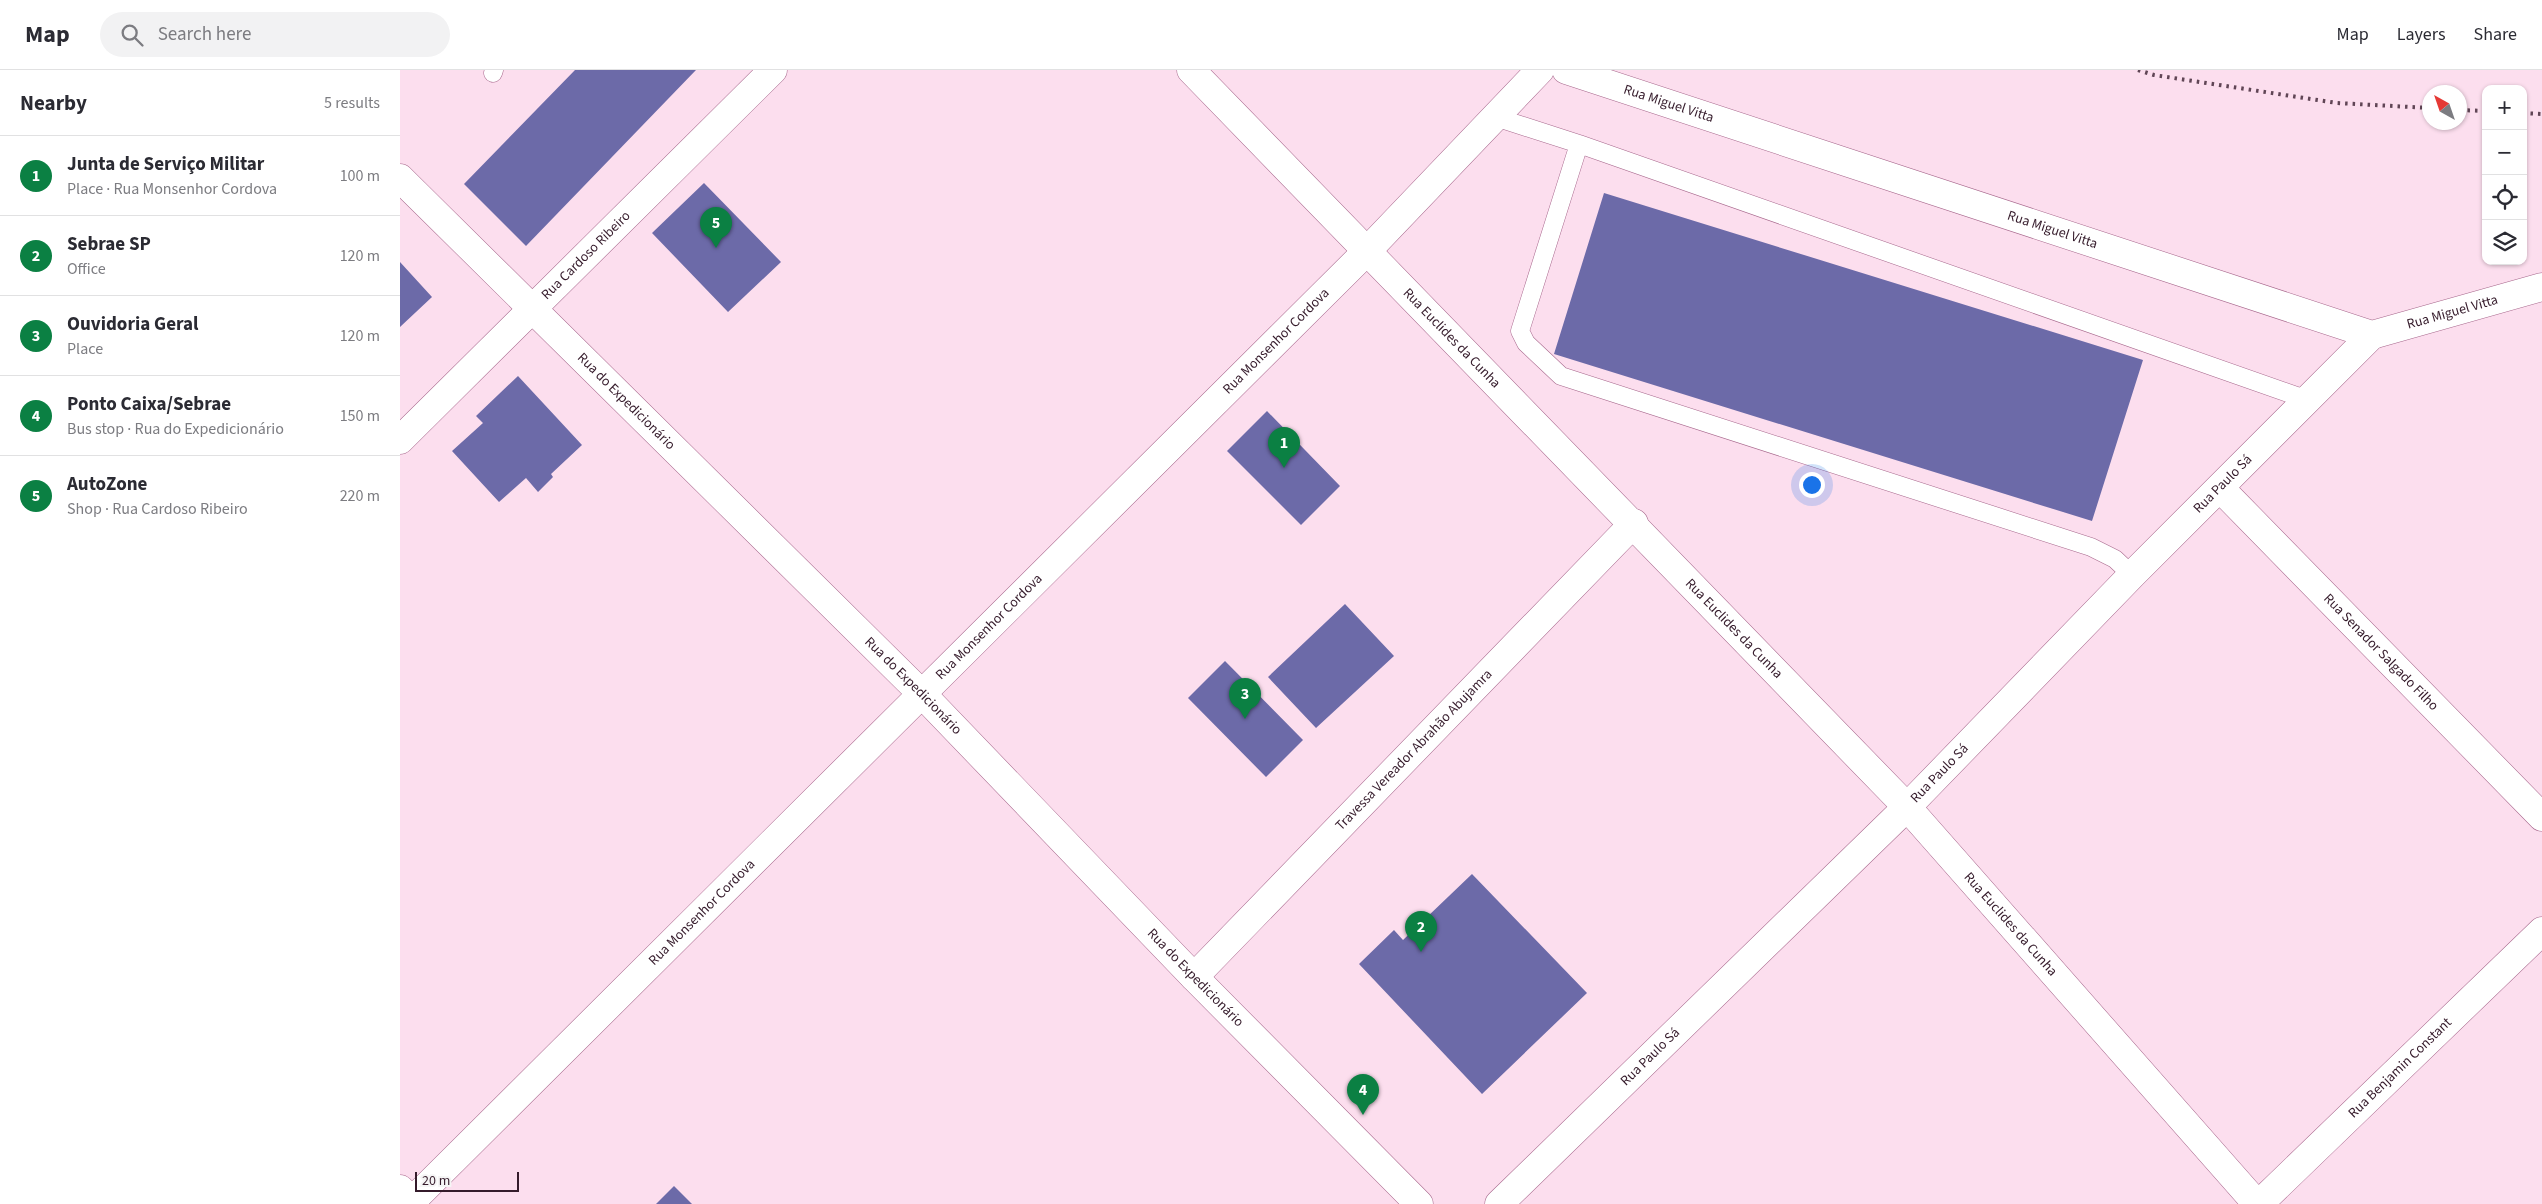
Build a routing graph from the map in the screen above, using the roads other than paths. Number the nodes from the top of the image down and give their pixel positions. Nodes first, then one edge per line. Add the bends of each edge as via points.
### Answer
1 (773, 70) edge
2 (1192, 70) edge
3 (1540, 70) edge
4 (1566, 70) edge
5 (1495, 117) junction
6 (1579, 144) junction
7 (400, 178) edge
8 (1368, 250) junction
9 (2542, 287) edge
10 (532, 309) junction
11 (2372, 335) junction
12 (2308, 400) junction
13 (400, 440) edge
14 (2220, 488) junction
15 (1634, 523) junction
16 (2132, 575) junction
17 (922, 694) junction
18 (1907, 807) junction
19 (2542, 817) edge
20 (2542, 931) edge
21 (1194, 977) junction
22 (409, 1198) edge
23 (1419, 1204) edge
24 (1499, 1204) edge
25 (2258, 1204) edge

1 - 10 street, Rua Cardoso Ribeiro
2 - 8 street, Rua Euclides da Cunha
3 - 5 street, Rua Monsenhor Cordova
4 - 11 street, Rua Miguel Vitta
5 - 6 lane
5 - 8 street, Rua Monsenhor Cordova
6 - 12 lane
6 - 16 lane via 1520,331 1526,343 1561,376 2091,547 2115,559
7 - 10 street, Rua do Expedicionário
8 - 15 street, Rua Euclides da Cunha
8 - 17 street, Rua Monsenhor Cordova
9 - 11 street, Rua Miguel Vitta
10 - 13 street, Rua Cardoso Ribeiro
10 - 17 street, Rua do Expedicionário
11 - 12 street, Rua Paulo Sá
12 - 14 street, Rua Paulo Sá
14 - 16 street, Rua Paulo Sá
14 - 19 street, Rua Senador Salgado Filho
15 - 18 street, Rua Euclides da Cunha
15 - 21 street, Travessa Vereador Abrahão Abujamra
16 - 18 street, Rua Paulo Sá
17 - 21 street, Rua do Expedicionário
17 - 22 street, Rua Monsenhor Cordova
18 - 24 street, Rua Paulo Sá
18 - 25 street, Rua Euclides da Cunha
20 - 25 street, Rua Benjamin Constant
21 - 23 street, Rua do Expedicionário

